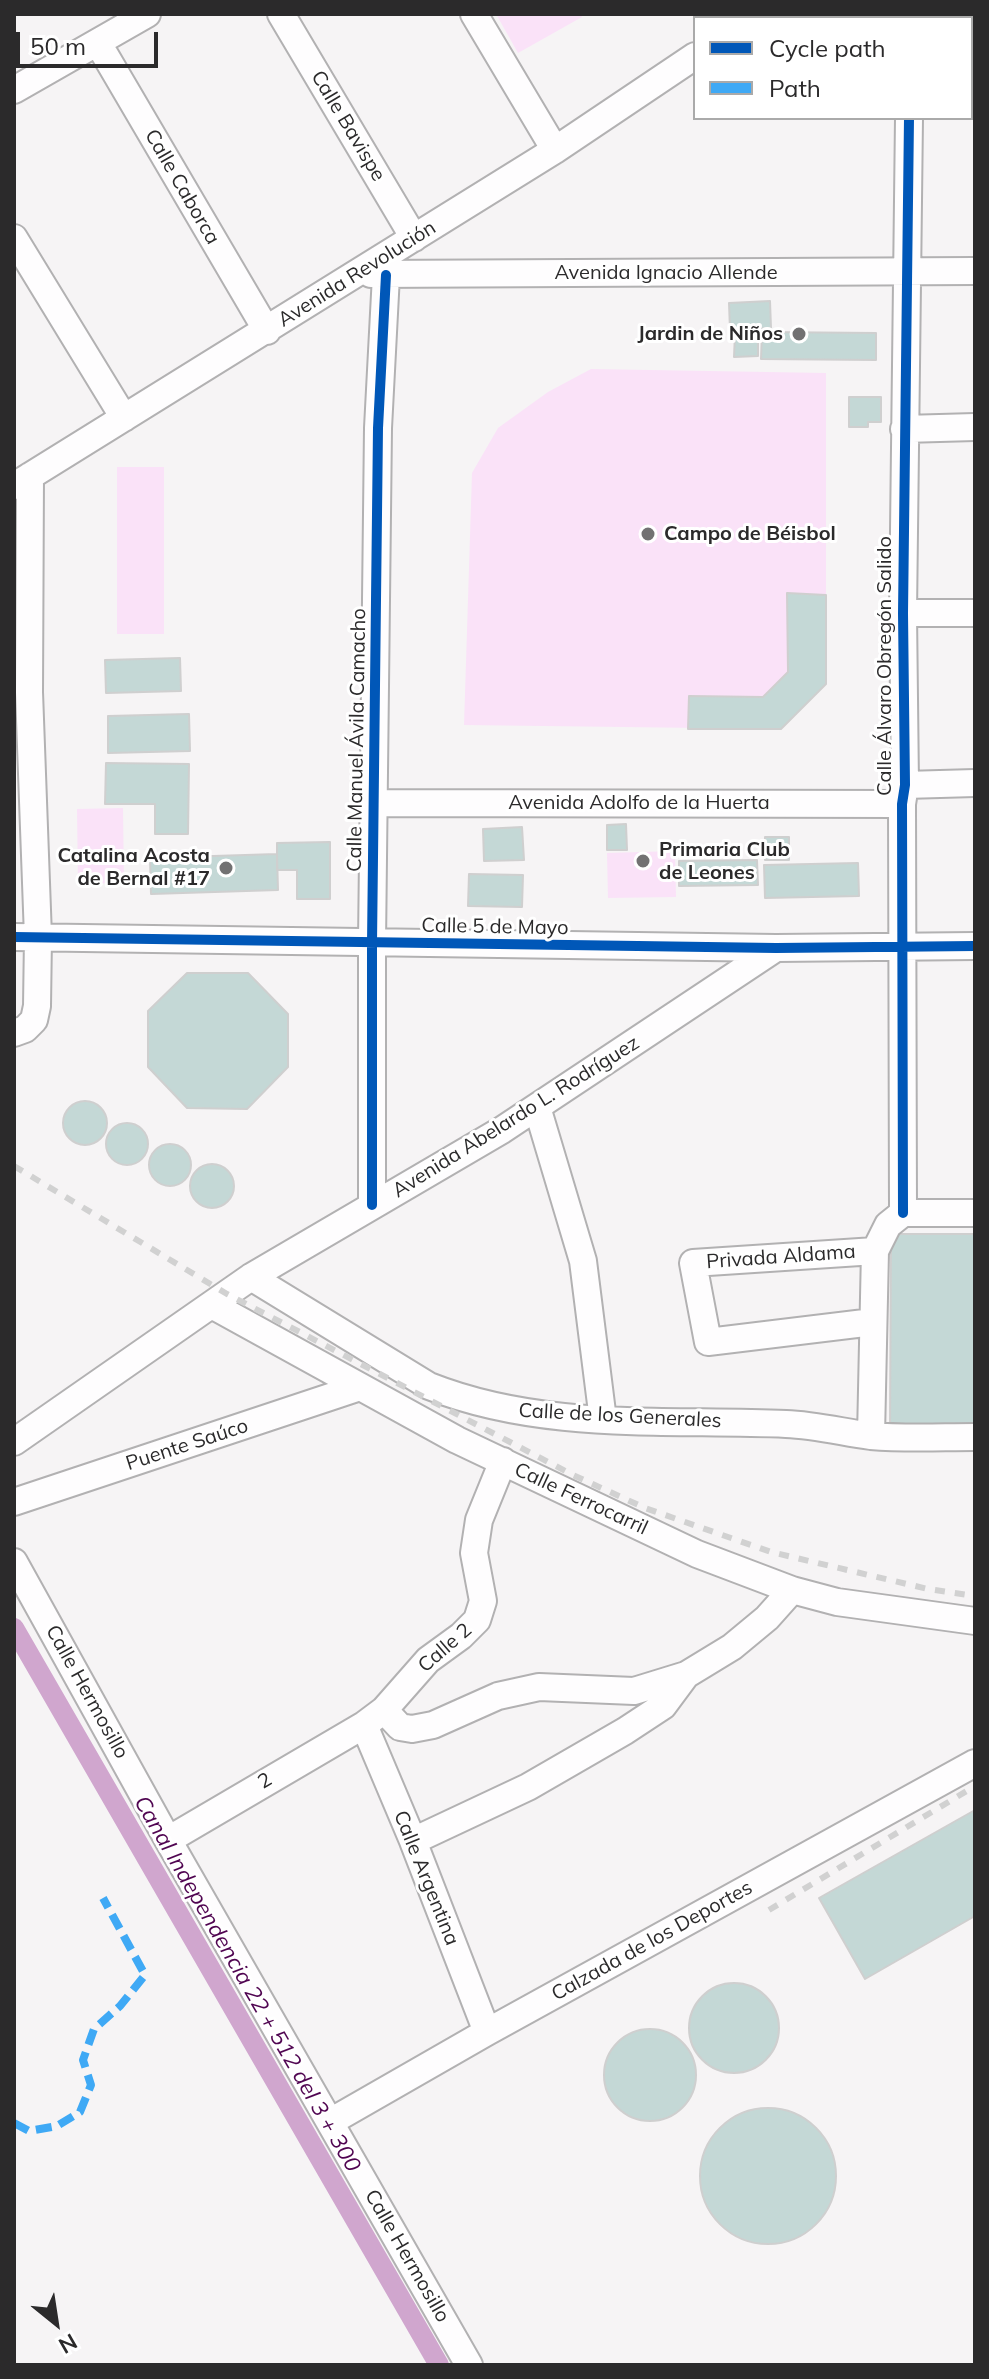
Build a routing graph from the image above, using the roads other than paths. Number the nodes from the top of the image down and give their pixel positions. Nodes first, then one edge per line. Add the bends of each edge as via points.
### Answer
1 (147, 14) edge
2 (281, 14) edge
3 (474, 14) edge
4 (122, 21) edge
5 (98, 43) junction
6 (693, 57) edge
7 (14, 90) edge
8 (909, 120) edge
9 (555, 150) junction
10 (14, 238) edge
11 (414, 238) junction
12 (975, 271) edge
13 (905, 272) junction
14 (357, 273) junction
15 (386, 275) junction
16 (267, 331) junction
17 (124, 418) junction
18 (975, 427) edge
19 (904, 429) junction
20 (22, 481) edge
21 (903, 613) junction
22 (975, 613) edge
23 (22, 692) edge
24 (975, 783) edge
25 (904, 794) junction
26 (375, 803) junction
27 (24, 814) edge
28 (26, 937) edge
29 (372, 943) junction
30 (903, 946) junction
31 (975, 946) edge
32 (776, 948) junction
33 (20, 1031) edge
34 (537, 1107) junction
35 (372, 1205) junction
36 (903, 1213) junction
37 (975, 1213) edge
38 (875, 1251) junction
39 (251, 1277) junction
40 (212, 1305) junction
41 (873, 1322) junction
42 (360, 1387) junction
43 (603, 1420) junction
44 (871, 1436) junction
45 (975, 1437) edge
46 (14, 1442) edge
47 (503, 1461) junction
48 (14, 1502) edge
49 (14, 1562) edge
50 (792, 1590) junction
51 (975, 1621) edge
52 (686, 1675) junction
53 (374, 1717) junction
54 (975, 1763) edge
55 (168, 1840) junction
56 (413, 1841) junction
57 (487, 2032) junction
58 (330, 2122) junction
59 (469, 2365) edge

1 - 4 street
2 - 11 street, Calle Bavispe
3 - 9 street
4 - 5 street
5 - 7 street
5 - 16 street, Calle Caborca
6 - 9 street, Avenida Revolución
8 - 13 street, Calle Álvaro Obregón Salido
9 - 11 street, Avenida Revolución
10 - 17 street
11 - 14 street, Avenida Revolución
12 - 13 street, Avenida Ignacio Allende
13 - 15 street, Avenida Ignacio Allende
13 - 19 street, Calle Álvaro Obregón Salido
14 - 15 street, Avenida Ignacio Allende
14 - 16 street, Avenida Revolución
15 - 26 street, Calle Manuel Ávila Camacho via 378,428
16 - 17 street, Avenida Revolución
17 - 20 street, Avenida Revolución
18 - 19 street
19 - 21 street, Calle Álvaro Obregón Salido
20 - 23 street
21 - 22 street
21 - 25 street, Calle Álvaro Obregón Salido
23 - 27 street
24 - 25 street, Avenida Adolfo de la Huerta
25 - 26 street, Avenida Adolfo de la Huerta
25 - 30 street, Calle Álvaro Obregón Salido
26 - 29 street, Calle Manuel Ávila Camacho
27 - 28 street
28 - 29 street, Calle 5 de Mayo
28 - 33 street via 37,1006 34,1020
29 - 32 street, Calle 5 de Mayo
29 - 35 street, Calle Manuel Ávila Camacho
30 - 31 street, Calle 5 de Mayo
30 - 32 street, Calle 5 de Mayo
30 - 36 street, Calle Álvaro Obregón Salido
32 - 34 street, Avenida Abelardo L. Rodríguez
34 - 35 street, Avenida Abelardo L. Rodríguez
34 - 43 street via 583,1261
35 - 39 street, Avenida Abelardo L. Rodríguez
36 - 37 street
36 - 38 street via 888,1225
38 - 41 street
38 - 41 street, Privada Aldama via 693,1263 708,1342
39 - 40 street, Avenida Abelardo L. Rodríguez
39 - 43 street, Calle de los Generales via 439,1390 534,1415
40 - 42 street, Calle Ferrocarril
40 - 46 street, Avenida Abelardo L. Rodríguez
41 - 44 street
42 - 47 street, Calle Ferrocarril
42 - 48 street, Puente Saúco
43 - 44 street, Calle de los Generales via 787,1424
44 - 45 street, Calle de los Generales
47 - 50 street, Calle Ferrocarril via 697,1554
47 - 53 street, Calle 2 via 477,1531 474,1553 483,1601 477,1620 428,1660
49 - 55 street, Calle Hermosillo
50 - 51 street, Calle Ferrocarril via 837,1602
50 - 52 street via 732,1647
52 - 53 street via 634,1691 539,1687 498,1696 412,1729
52 - 56 street via 663,1706 625,1731 528,1787
53 - 55 street, 2
53 - 56 street, Calle Argentina
54 - 57 street, Calzada de los Deportes
55 - 58 street, Calle Hermosillo
56 - 57 street, Calle Argentina
57 - 58 street, Calzada de los Deportes
58 - 59 street, Calle Hermosillo

